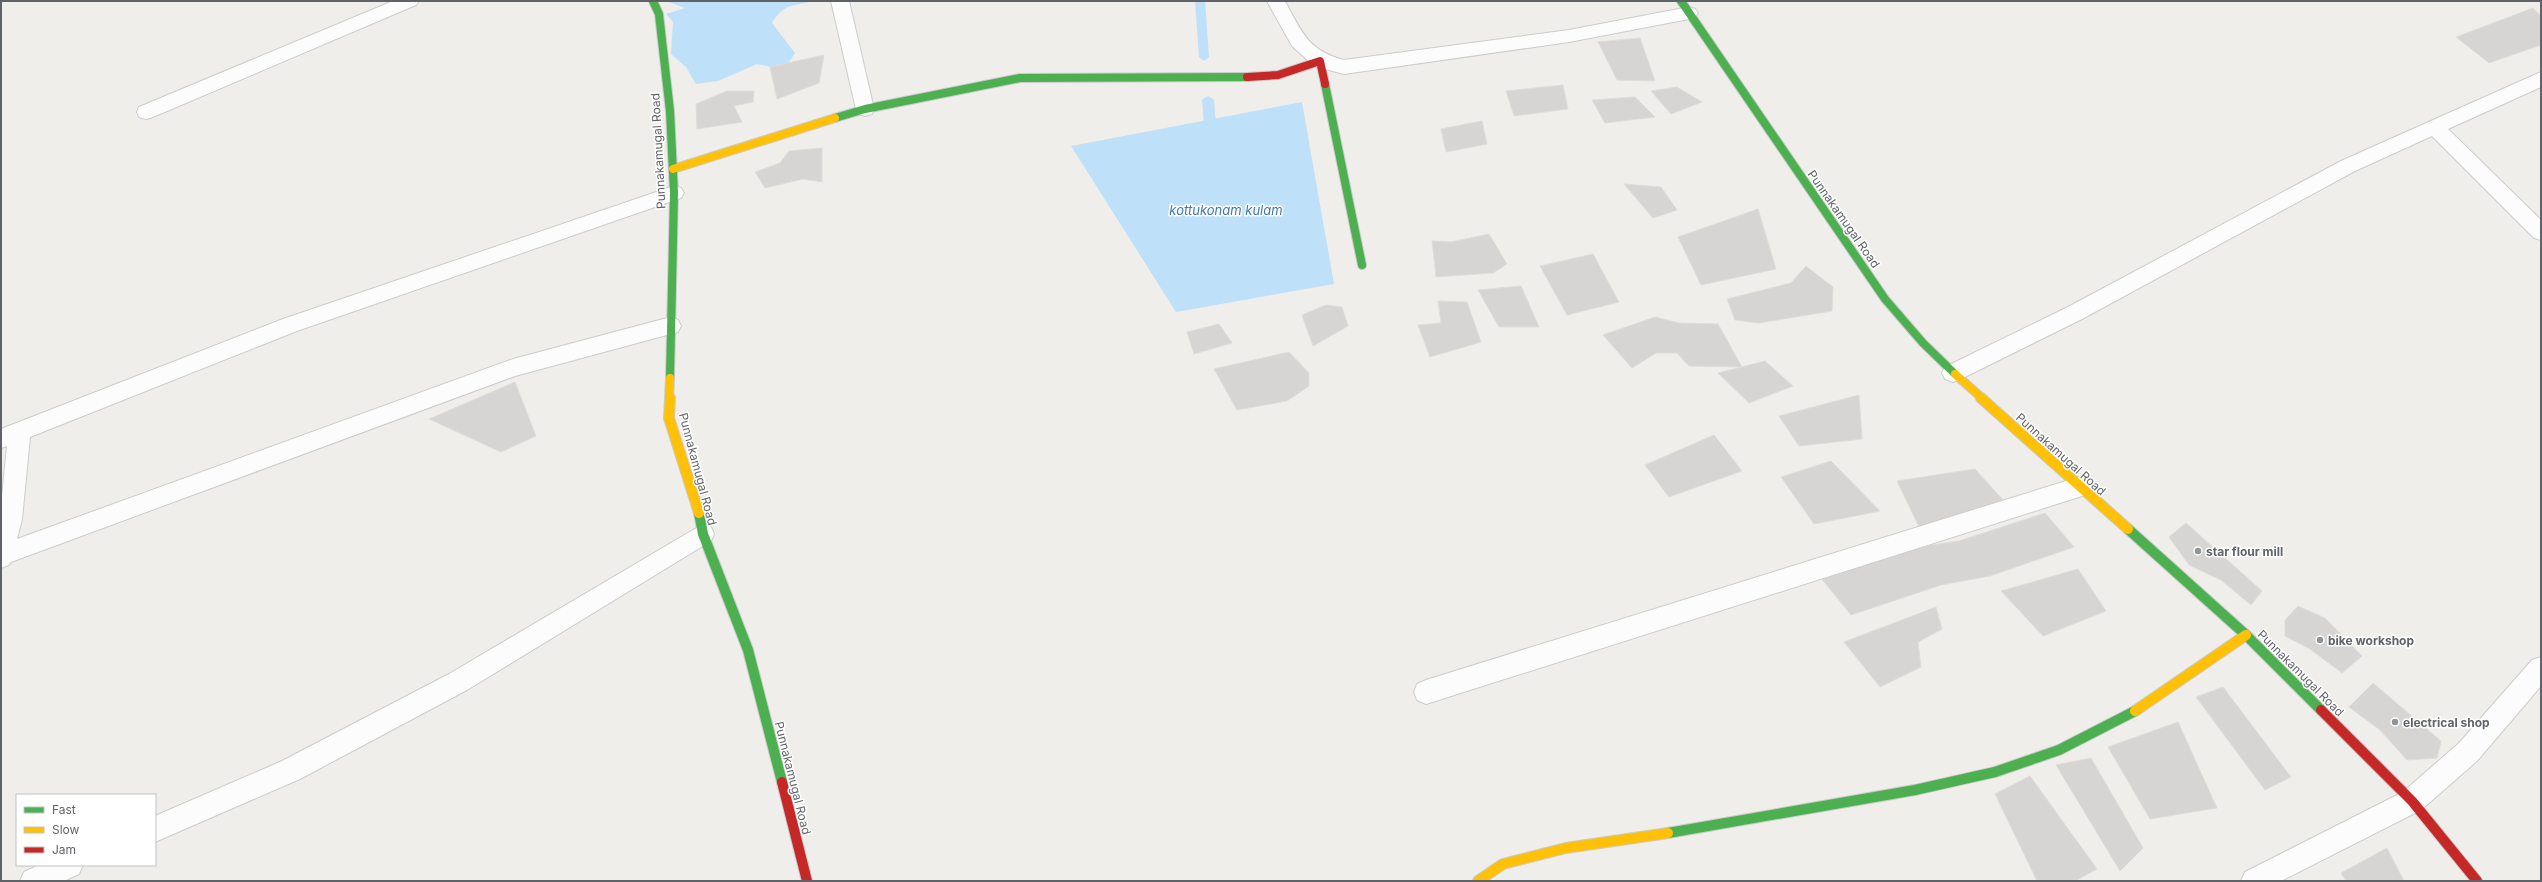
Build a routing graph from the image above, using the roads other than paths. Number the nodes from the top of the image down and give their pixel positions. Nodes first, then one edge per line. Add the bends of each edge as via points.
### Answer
1 (410, 1) edge
2 (653, 1) edge
3 (840, 1) edge
4 (1276, 1) edge
5 (1685, 7) edge
6 (1320, 61) junction
7 (2541, 79) edge
8 (865, 109) junction
9 (146, 112) dead end
10 (2434, 126) junction
11 (673, 170) junction
12 (674, 193) junction
13 (2541, 232) edge
14 (1362, 265) dead end
15 (671, 326) junction
16 (1954, 373) junction
17 (11, 435) edge
18 (2079, 487) junction
19 (703, 534) junction
20 (1, 557) edge
21 (2246, 635) junction
22 (2541, 668) edge
23 (1426, 692) dead end
24 (2412, 801) junction
25 (156, 829) edge
26 (68, 866) edge
27 (33, 881) edge
28 (807, 881) edge
29 (1478, 881) edge
30 (2254, 881) edge
31 (2477, 881) edge

1 - 9 street
2 - 11 street, Punnakamugal Road via 660,21 670,111
3 - 8 street
4 - 6 street via 1298,41
5 - 6 street via 1569,36 1344,67
5 - 16 street, Punnakamugal Road via 1885,299 1922,343
6 - 8 street via 1278,75 1233,78 1020,78
6 - 14 street
7 - 10 street
8 - 11 street
10 - 13 street
10 - 16 street via 2348,166 2075,313
11 - 12 street, Punnakamugal Road
12 - 15 street, Punnakamugal Road
12 - 17 street via 290,325
15 - 19 street, Punnakamugal Road via 669,418 696,498
15 - 20 street via 513,368
16 - 18 street, Punnakamugal Road
17 - 20 street via 11,519
18 - 21 street, Punnakamugal Road
18 - 23 street
19 - 25 street via 458,682 291,770
19 - 28 street, Punnakamugal Road via 748,650
21 - 24 street, Punnakamugal Road
21 - 29 street via 2142,707 2059,750 1996,772 1915,790 1708,827 1566,848 1503,864
22 - 24 street via 2468,752
24 - 30 street
24 - 31 street, Punnakamugal Road
26 - 27 street

